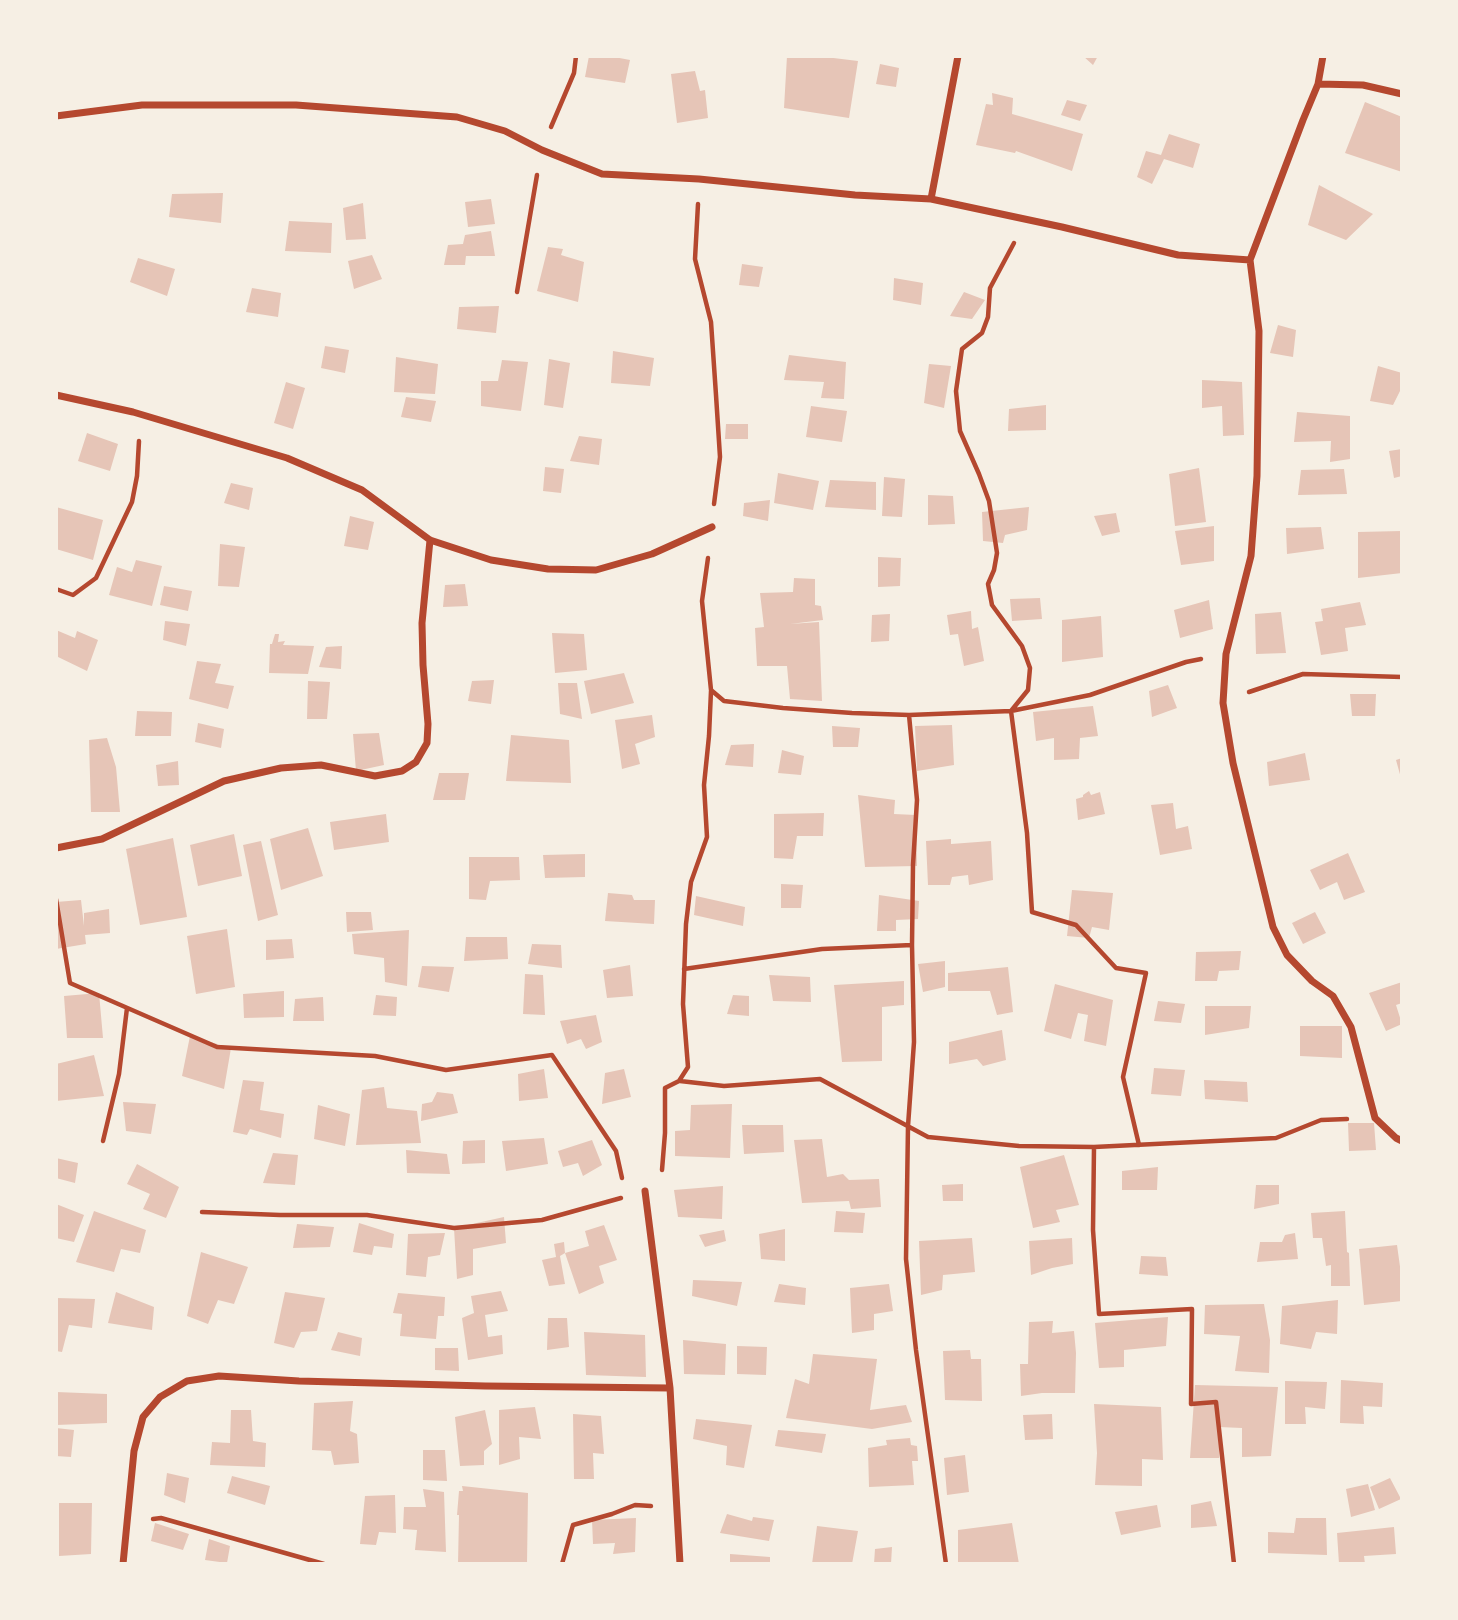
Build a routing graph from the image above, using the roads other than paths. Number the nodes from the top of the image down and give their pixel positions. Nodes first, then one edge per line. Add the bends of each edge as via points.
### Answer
1 (958, 56) edge
2 (1323, 56) edge
3 (1318, 84) junction
4 (1402, 94) edge
5 (56, 117) edge
6 (931, 199) junction
7 (1250, 260) junction
8 (56, 395) edge
9 (712, 527) road end
10 (430, 540) junction
11 (56, 848) edge
12 (1402, 1141) edge
13 (645, 1191) road end
14 (670, 1388) junction
15 (123, 1564) edge
16 (680, 1564) edge

1 - 6 street
2 - 3 street
3 - 4 street via 1363,85
3 - 7 street
5 - 6 street via 142,105 296,105 457,117 505,131 602,174
6 - 7 street via 1178,255
7 - 12 street via 1259,331 1257,476 1251,556 1226,654 1223,703 1233,763 1273,926 1287,955 1333,996 1351,1027 1375,1118
8 - 10 street via 133,412 287,458 362,490
9 - 10 street via 652,554 596,569 548,569 491,560
10 - 11 street via 422,623 427,743 416,762 402,771 375,776 321,765 281,768 224,781 102,839
13 - 14 street
14 - 15 street via 219,1376 187,1381 160,1397 143,1417 134,1451
14 - 16 street

